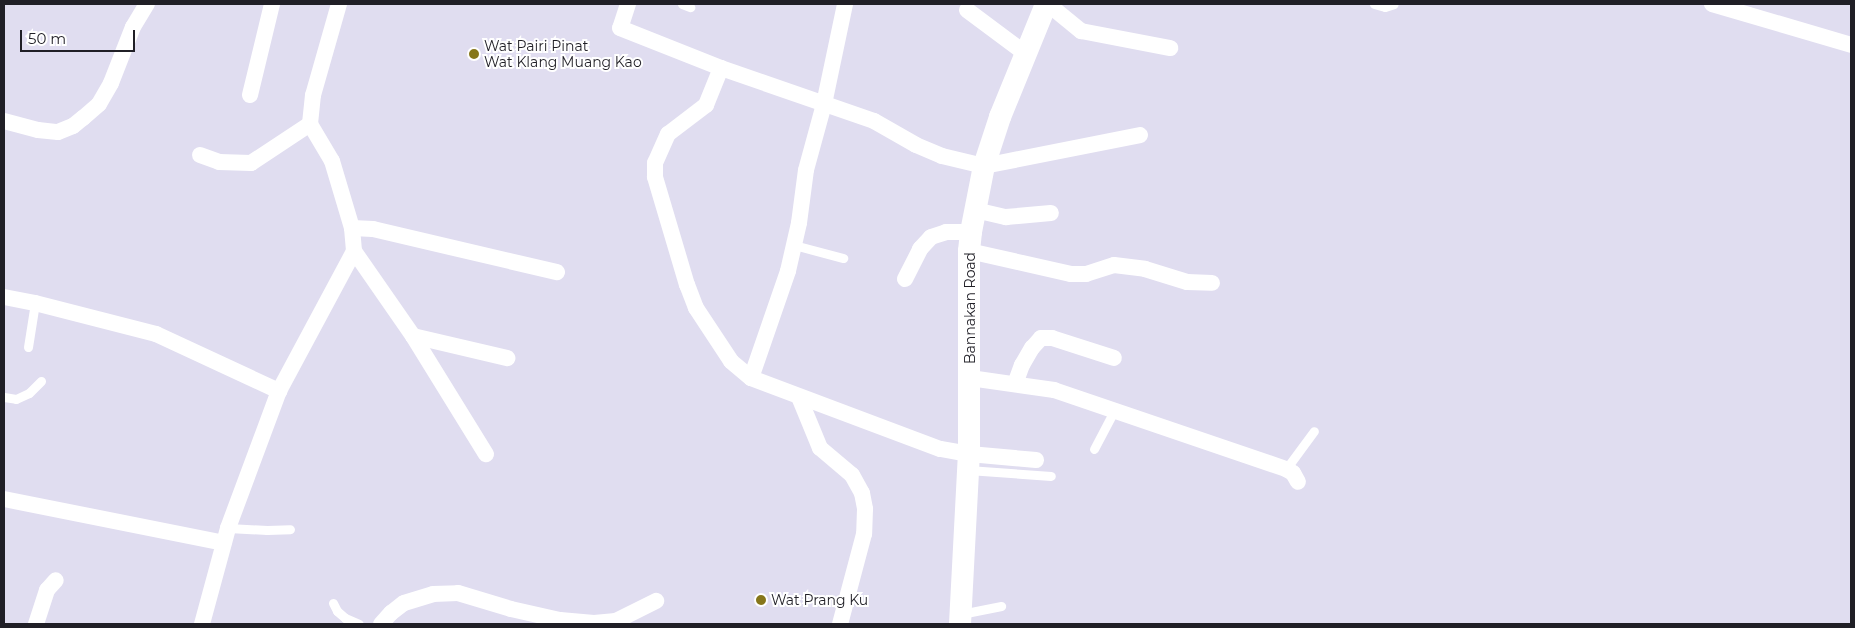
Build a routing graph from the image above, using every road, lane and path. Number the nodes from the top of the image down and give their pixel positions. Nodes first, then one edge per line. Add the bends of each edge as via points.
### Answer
1 (148, 4) edge
2 (272, 4) edge
3 (339, 4) edge
4 (628, 4) edge
5 (845, 4) edge
6 (1047, 4) edge
7 (1374, 4) edge
8 (1394, 4) edge
9 (1712, 4) edge
10 (1744, 8) edge
11 (968, 10) dead end
12 (1851, 45) edge
13 (1170, 48) dead end
14 (1026, 54) junction
15 (721, 68) junction
16 (250, 95) dead end
17 (824, 104) junction
18 (4, 121) edge
19 (310, 124) junction
20 (1140, 135) dead end
21 (200, 155) dead end
22 (984, 166) junction
23 (975, 210) junction
24 (1051, 213) dead end
25 (352, 228) junction
26 (970, 242) junction
27 (794, 245) junction
28 (354, 251) junction
29 (843, 258) dead end
30 (557, 272) dead end
31 (905, 279) dead end
32 (1212, 284) dead end
33 (4, 298) edge
34 (35, 303) junction
35 (413, 336) junction
36 (28, 347) dead end
37 (507, 358) dead end
38 (1114, 358) dead end
39 (751, 378) junction
40 (970, 378) junction
41 (41, 381) dead end
42 (1015, 384) junction
43 (279, 390) junction
44 (4, 397) edge
45 (799, 397) junction
46 (1114, 411) junction
47 (1314, 431) dead end
48 (1094, 449) dead end
49 (486, 454) dead end
50 (1036, 460) dead end
51 (969, 462) junction
52 (1286, 469) junction
53 (1051, 476) dead end
54 (1298, 482) dead end
55 (4, 499) edge
56 (290, 529) dead end
57 (226, 536) junction
58 (56, 580) dead end
59 (656, 601) dead end
60 (333, 603) dead end
61 (1002, 606) dead end
62 (960, 619) edge
63 (560, 622) edge
64 (36, 624) edge
65 (202, 624) edge
66 (359, 624) edge
67 (381, 624) edge
68 (840, 624) edge

1 - 18 street via 133,26 111,83 99,104 83,118 58,132
2 - 16 street
3 - 19 street via 313,95
4 - 15 street via 620,28
5 - 17 street
6 - 13 street via 1081,31
6 - 14 street, Bannakan Road
7 - 8 lane via 1385,8
9 - 10 street
10 - 12 street
11 - 14 street
14 - 22 street, Bannakan Road
15 - 17 street
15 - 39 street via 706,105 668,134 655,163 655,177 686,285 696,308 731,361
17 - 22 street via 874,121 942,156
17 - 27 street via 806,170
19 - 21 street via 251,163 219,162
19 - 25 street via 332,161
20 - 22 street
22 - 23 street, Bannakan Road
23 - 24 street via 1006,217
23 - 26 street, Bannakan Road
25 - 28 street
25 - 30 street via 373,229
26 - 31 street via 946,232 931,237 920,249
26 - 32 street via 1071,274 1086,274 1114,265 1187,282
26 - 40 street, Bannakan Road
27 - 29 lane
27 - 39 street via 781,295
28 - 35 street
28 - 43 street
33 - 34 street
34 - 36 lane
34 - 43 street via 156,334
35 - 37 street
35 - 49 street
38 - 42 street via 1052,338 1042,338 1022,365
39 - 45 street
40 - 42 street
40 - 51 street, Bannakan Road
41 - 44 lane via 16,399
42 - 46 street via 1054,390
43 - 57 street
45 - 51 street
45 - 68 street via 820,448 852,475 862,493 864,534
46 - 48 lane
46 - 52 street
47 - 52 lane
50 - 51 street
51 - 53 lane
51 - 62 street, Bannakan Road
52 - 54 street
55 - 57 street
56 - 57 lane
57 - 65 street
58 - 64 street via 47,590
59 - 63 street via 616,621 594,624
60 - 66 lane via 337,612
61 - 62 lane
63 - 67 street via 458,593 433,594 404,603

